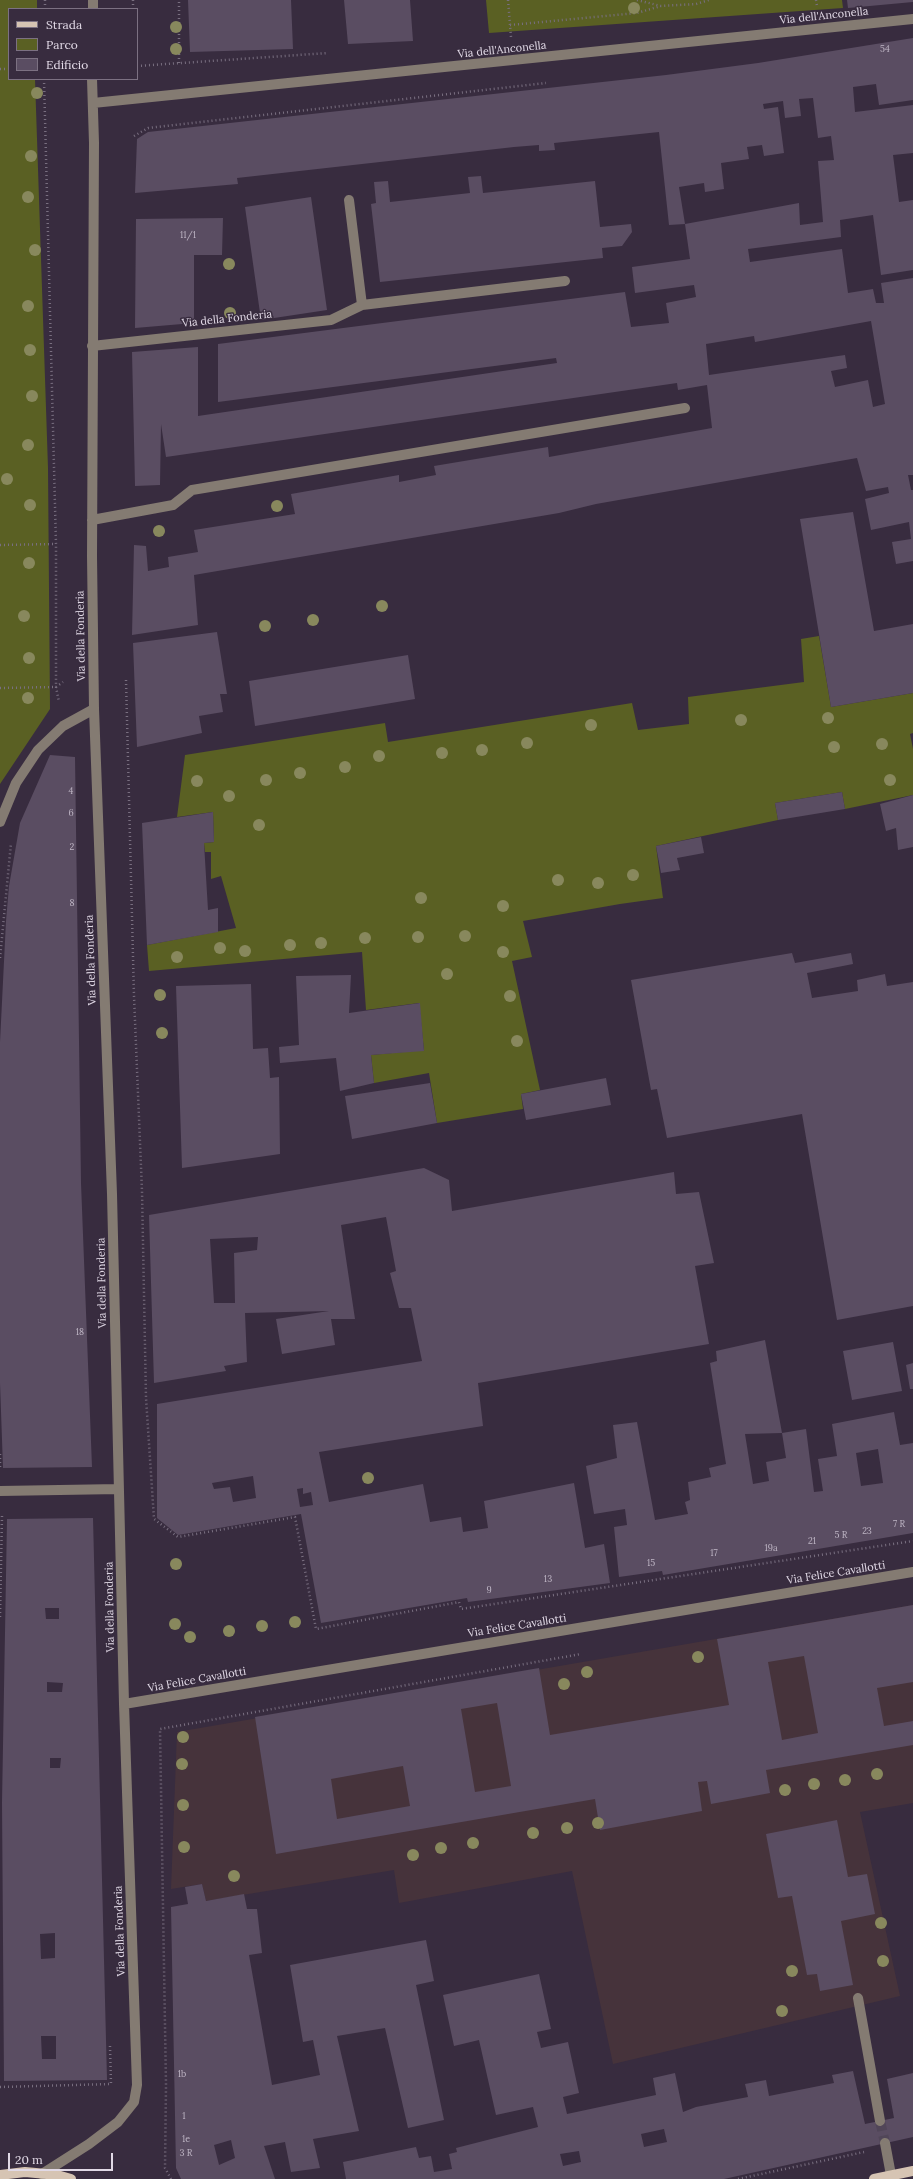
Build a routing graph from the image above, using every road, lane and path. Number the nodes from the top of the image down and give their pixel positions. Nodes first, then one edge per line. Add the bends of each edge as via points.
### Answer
1 (179, 0) edge
2 (508, 0) edge
3 (637, 0) edge
4 (709, 0) edge
5 (661, 6) junction
6 (913, 19) edge
7 (510, 25) junction
8 (513, 61) junction
9 (179, 63) dead end
10 (44, 80) edge
11 (92, 80) edge
12 (93, 103) junction
13 (349, 200) dead end
14 (565, 281) dead end
15 (362, 305) junction
16 (92, 346) junction
17 (685, 408) dead end
18 (92, 520) junction
19 (56, 544) junction
20 (0, 545) edge
21 (126, 680) dead end
22 (63, 682) dead end
23 (56, 687) junction
24 (0, 688) edge
25 (94, 709) junction
26 (0, 822) edge
27 (11, 839) dead end
28 (0, 958) edge
29 (0, 1454) edge
30 (1, 1472) edge
31 (119, 1489) junction
32 (0, 1491) edge
33 (2, 1516) dead end
34 (913, 1541) edge
35 (913, 1572) edge
36 (0, 1617) edge
37 (588, 1653) dead end
38 (124, 1704) junction
39 (858, 1998) dead end
40 (111, 2084) dead end
41 (0, 2087) edge
42 (880, 2121) tunnel mouth
43 (885, 2145) joint
44 (913, 2171) edge
45 (42, 2174) junction
46 (0, 2175) edge
47 (891, 2176) junction
48 (71, 2179) edge
49 (171, 2179) edge
50 (738, 2179) edge
51 (874, 2179) edge

1 - 9 path
2 - 7 path
3 - 5 path
4 - 5 path via 696,4
5 - 7 path via 637,13
6 - 8 street, Via dell'Anconella
7 - 8 path
8 - 12 street, Via dell'Anconella
10 - 19 path
11 - 12 street, Via della Fonderia
12 - 16 street, Via della Fonderia
13 - 15 street
14 - 15 street, Via della Fonderia
15 - 16 street, Via della Fonderia via 331,320
16 - 18 street, Via della Fonderia
17 - 18 street via 192,490 174,505
18 - 25 street, Via della Fonderia
19 - 20 path
19 - 23 path
21 - 34 path via 146,1398 154,1519 178,1537 295,1517 316,1629 459,1602 461,1609
22 - 23 path
23 - 24 path
25 - 26 street via 64,726 38,750 16,783
25 - 31 street, Via della Fonderia via 112,1194
27 - 28 path
29 - 30 path
31 - 32 street
31 - 38 street, Via della Fonderia
33 - 36 path
35 - 38 street, Via Felice Cavallotti
37 - 49 path via 160,1729 165,2168
38 - 45 street, Via della Fonderia via 137,2094 127,2112 107,2131
39 - 42 street
40 - 41 path
43 - 47 street
43 - 50 path
44 - 47 main road
45 - 46 main road via 25,2172
45 - 48 main road
47 - 51 main road

